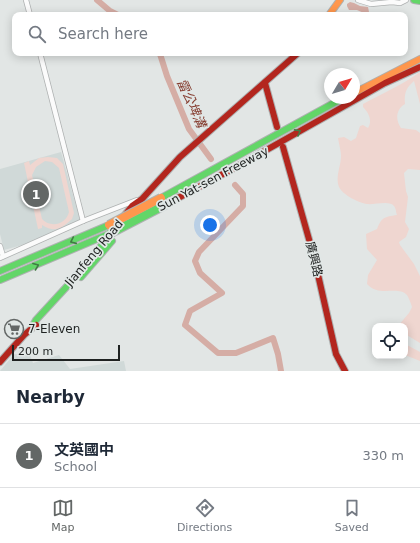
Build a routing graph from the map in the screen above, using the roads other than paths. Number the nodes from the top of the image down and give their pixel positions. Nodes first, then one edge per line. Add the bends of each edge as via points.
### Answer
1 (26, 0) edge
2 (340, 0) edge
3 (358, 0) edge
4 (406, 0) edge
5 (414, 0) edge
6 (420, 1) edge
7 (29, 12) edge
8 (331, 12) edge
9 (41, 56) edge
10 (295, 56) edge
11 (420, 58) edge
12 (420, 67) edge
13 (265, 83) junction
14 (360, 89) edge
15 (333, 104) edge
16 (277, 127) dead end
17 (283, 147) dead end
18 (142, 198) junction
19 (163, 202) junction
20 (83, 221) junction
21 (110, 229) junction
22 (0, 246) edge
23 (1, 257) edge
24 (0, 271) edge
25 (0, 280) edge
26 (0, 362) edge
27 (345, 371) edge

1 - 7 street
2 - 8 main road
3 - 4 street via 371,4 400,3
5 - 6 main road
9 - 20 street
10 - 13 main road
11 - 14 main road
19 -> 12 main road, Sun Yat-sen Freeway via 238,166 385,83
13 - 16 main road
13 - 18 main road, Jianfeng Road via 190,148
15 - 19 main road, Sun Yat-sen Freeway
17 - 27 main road, 廣興路 via 314,259 336,354
18 - 20 street
18 - 26 main road, Jianfeng Road via 132,206 105,242
19 - 21 main road, Sun Yat-sen Freeway, bridge
20 - 23 street
21 -> 24 main road, Sun Yat-sen Freeway
25 -> 21 main road, Sun Yat-sen Freeway via 45,262
22 - 23 street

